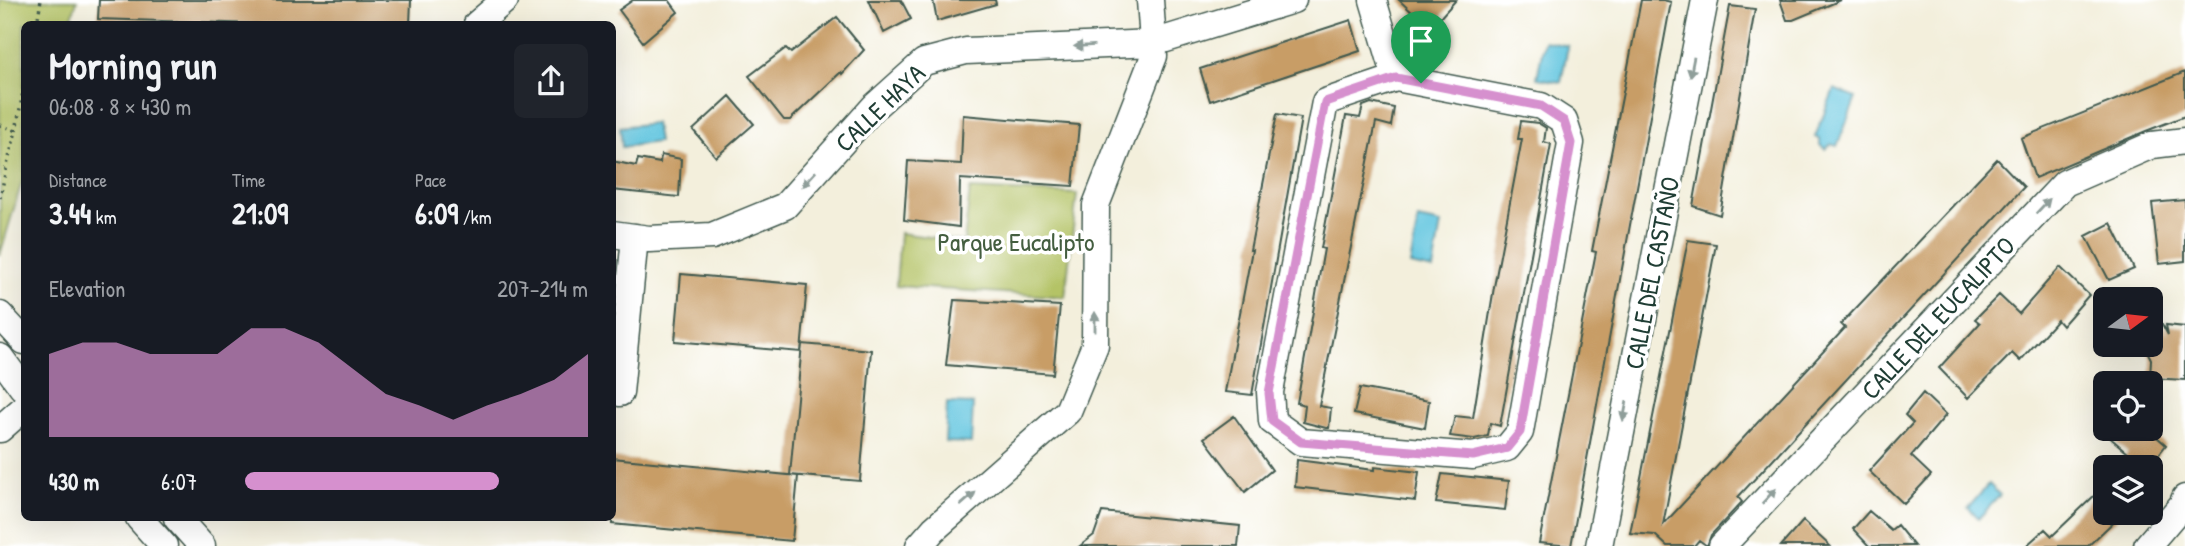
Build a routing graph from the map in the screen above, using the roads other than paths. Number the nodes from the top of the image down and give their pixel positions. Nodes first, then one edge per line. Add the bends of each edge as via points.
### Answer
1 (505, 0) edge
2 (1150, 0) edge
3 (1293, 0) edge
4 (1373, 0) edge
5 (1705, 0) edge
6 (480, 21) edge
7 (1153, 43) junction
8 (1396, 78) junction
9 (2185, 141) edge
10 (624, 236) edge
11 (0, 315) edge
12 (21, 338) edge
13 (0, 357) edge
14 (21, 389) edge
15 (620, 393) dead end
16 (21, 398) edge
17 (0, 429) edge
18 (2185, 498) edge
19 (142, 521) edge
20 (180, 521) edge
21 (164, 546) edge
22 (202, 546) edge
23 (919, 546) edge
24 (1599, 546) edge
25 (1722, 546) edge
26 (2147, 546) edge

1 - 6 street
2 - 7 street
3 - 7 street, CALLE HAYA
4 - 8 street
5 -> 24 street, CALLE DEL CASTAÑO
7 -> 10 street, CALLE HAYA via 966,51 924,62 874,107 785,206 712,236
23 -> 7 street via 1068,411 1095,345 1096,205 1154,56
8 - 8 street via 1541,106 1564,121 1571,143 1520,432 1507,448 1473,456 1301,442 1272,421 1269,393 1325,102
25 -> 9 street, CALLE DEL EUCALIPTO via 2065,183 2152,145
10 - 15 street, CALLE HAYA
11 - 12 street
13 - 14 street
16 - 17 street
18 - 26 street
19 - 21 street
20 - 22 street

